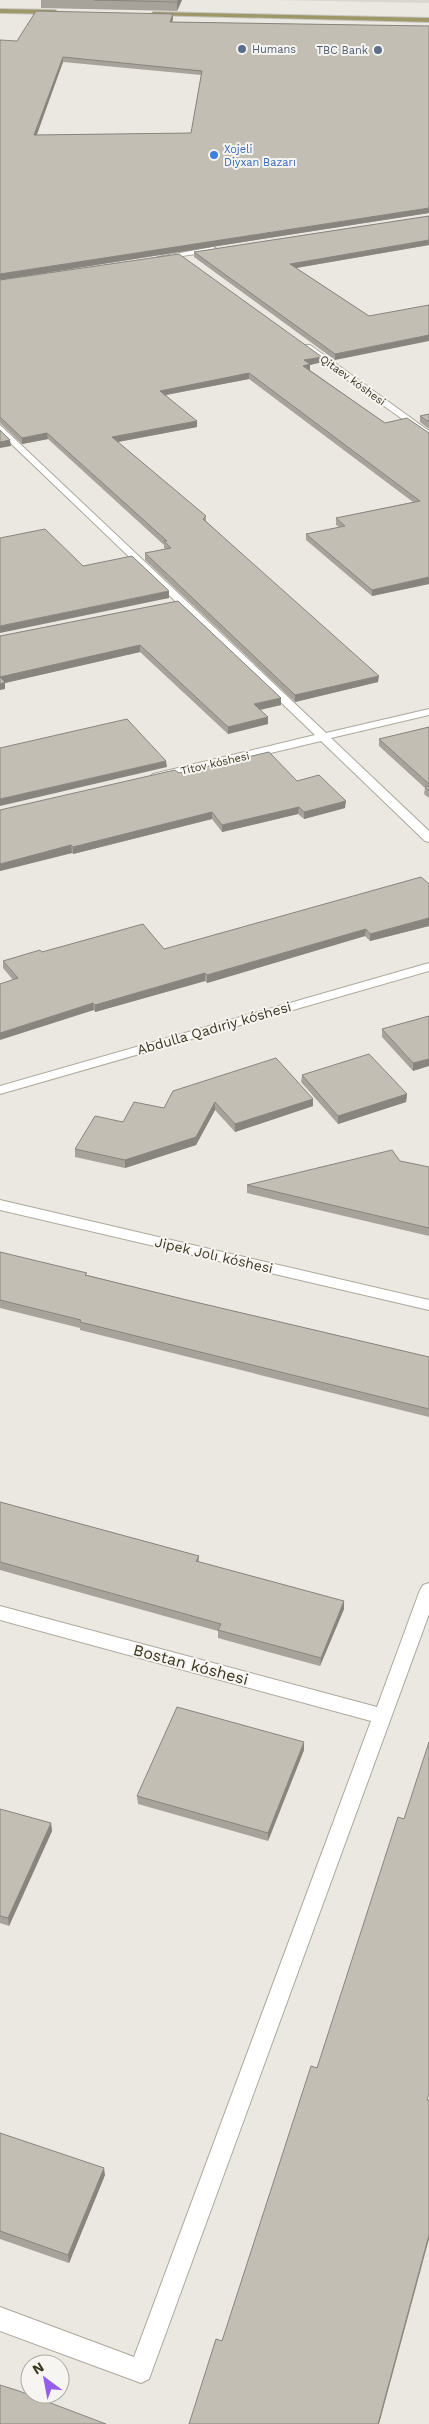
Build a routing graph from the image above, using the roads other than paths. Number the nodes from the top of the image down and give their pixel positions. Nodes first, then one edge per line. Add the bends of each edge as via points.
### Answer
1 (0, 11) edge
2 (60, 12) edge
3 (148, 14) edge
4 (429, 20) edge
5 (219, 249) edge
6 (180, 254) junction
7 (152, 259) edge
8 (188, 260) edge
9 (301, 342) edge
10 (0, 428) edge
11 (429, 436) edge
12 (429, 712) edge
13 (324, 738) junction
14 (143, 779) edge
15 (429, 838) edge
16 (429, 967) edge
17 (0, 1090) edge
18 (0, 1205) edge
19 (429, 1305) edge
20 (429, 1590) edge
21 (0, 1613) edge
22 (382, 1716) junction
23 (0, 2319) edge

1 - 2 main road
3 - 4 main road
5 - 6 street
6 - 7 street
6 - 8 street
9 - 11 street, Qitaev kóshesi
10 - 13 street via 176,602
12 - 13 street, Titov kóshesi
13 - 14 street, Titov kóshesi
13 - 15 street
16 - 17 street, Abdulla Qadıriy kóshesi
18 - 19 street, Jipek Jolı kóshesi
20 - 22 street
21 - 22 street, Bostan kóshesi
22 - 23 street via 141,2371

